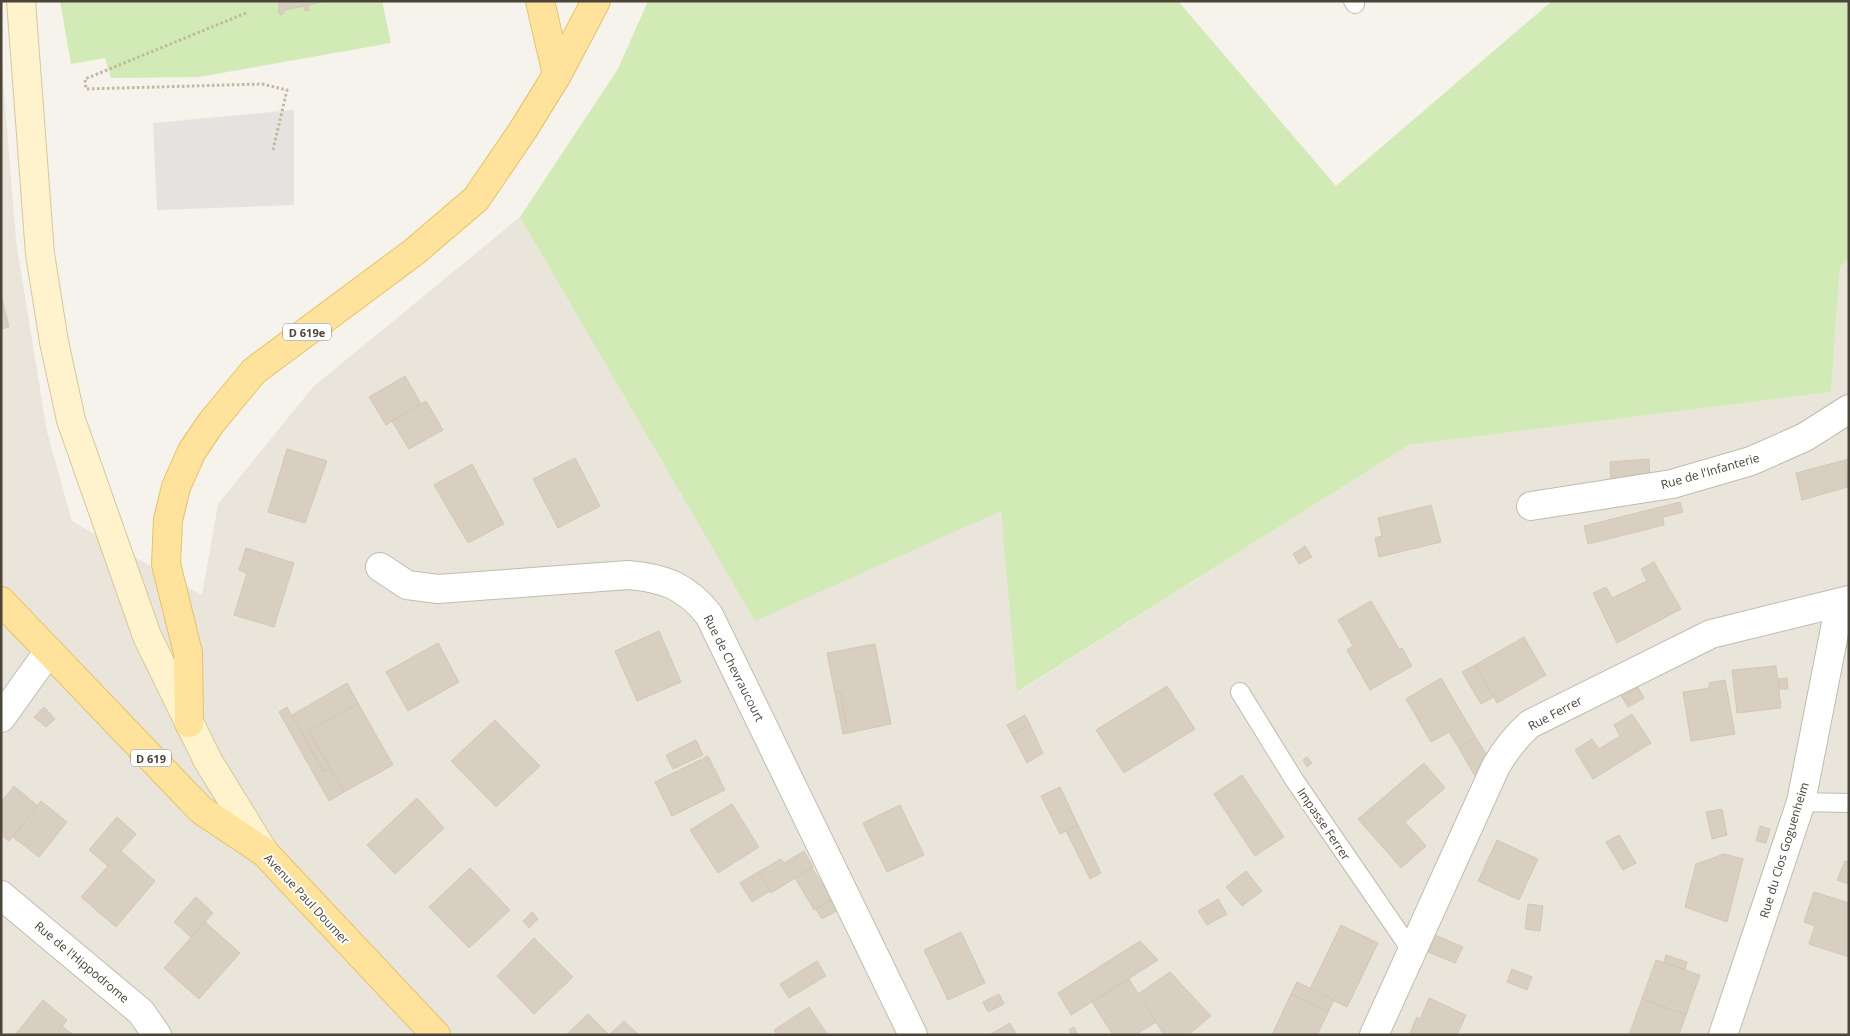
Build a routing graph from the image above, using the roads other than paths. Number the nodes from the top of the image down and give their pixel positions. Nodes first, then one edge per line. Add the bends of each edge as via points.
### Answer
1 (21, 1) edge
2 (540, 1) edge
3 (596, 1) edge
4 (556, 75) junction
5 (1849, 409) edge
6 (1531, 506) dead end
7 (380, 567) dead end
8 (1, 601) edge
9 (1844, 602) edge
10 (49, 651) junction
11 (1240, 692) dead end
12 (1, 718) edge
13 (189, 723) junction
14 (1801, 802) junction
15 (1849, 803) edge
16 (264, 852) junction
17 (1, 895) edge
18 (1413, 953) junction
19 (156, 1035) edge
20 (436, 1035) edge
21 (913, 1035) edge
22 (1374, 1035) edge
23 (1723, 1035) edge

1 - 13 main road via 40,254 71,420 147,636
2 - 4 main road
3 - 4 main road, D 619e
4 - 13 main road, D 619e via 476,199 414,252 254,371 192,450 176,487 168,520 166,564 188,653
5 - 6 street, Rue de l'Infanterie via 1806,437 1751,461 1672,484
7 - 21 street, Rue de Chevraucourt via 407,585 438,589 628,575 656,578 682,589 698,601 709,615
8 - 10 main road, Avenue Paul Doumer / D 619
9 - 14 street, Rue du Clos Goguenheim
9 - 18 street, Rue Ferrer via 1711,634 1530,724 1508,745 1496,766
10 - 12 street
10 - 16 main road, Avenue Paul Doumer / D 619 via 201,810
11 - 18 lane, Impasse Ferrer via 1295,782
13 - 16 main road
14 - 15 lane
14 - 23 street, Rue du Clos Goguenheim
16 - 20 main road, Avenue Paul Doumer / D 619
17 - 19 street, Rue de l'Hippodrome via 142,1012
18 - 22 street, Rue Ferrer

